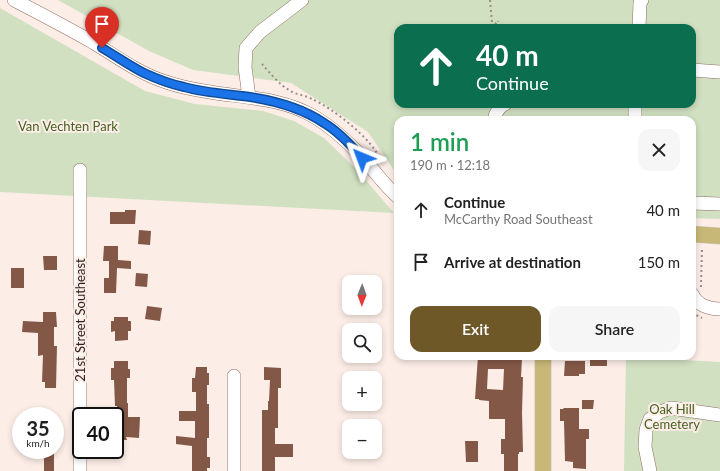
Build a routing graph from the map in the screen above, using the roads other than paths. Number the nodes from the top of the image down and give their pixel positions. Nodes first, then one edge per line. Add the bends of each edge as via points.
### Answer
1 (14, 0) edge
2 (302, 0) edge
3 (642, 0) edge
4 (639, 24) edge
5 (696, 70) edge
6 (720, 72) edge
7 (249, 97) junction
8 (80, 170) dead end
9 (394, 194) edge
10 (696, 203) edge
11 (720, 204) edge
12 (720, 236) edge
13 (697, 239) edge
14 (696, 300) edge
15 (720, 309) edge
16 (543, 360) edge
17 (234, 376) dead end
18 (720, 415) edge
19 (80, 471) edge
20 (234, 471) edge
21 (543, 471) edge
22 (650, 471) edge

1 - 7 street via 143,72 164,81 204,91
2 - 7 street via 260,32 246,48 245,67
3 - 4 street
5 - 6 street
7 - 9 street via 293,108 325,123 351,145
8 - 19 street, 21st Street Southeast
10 - 11 street
12 - 13 main road
14 - 15 street via 703,306
16 - 21 main road
17 - 20 street
18 - 22 street via 671,408 650,419 646,430 645,447

